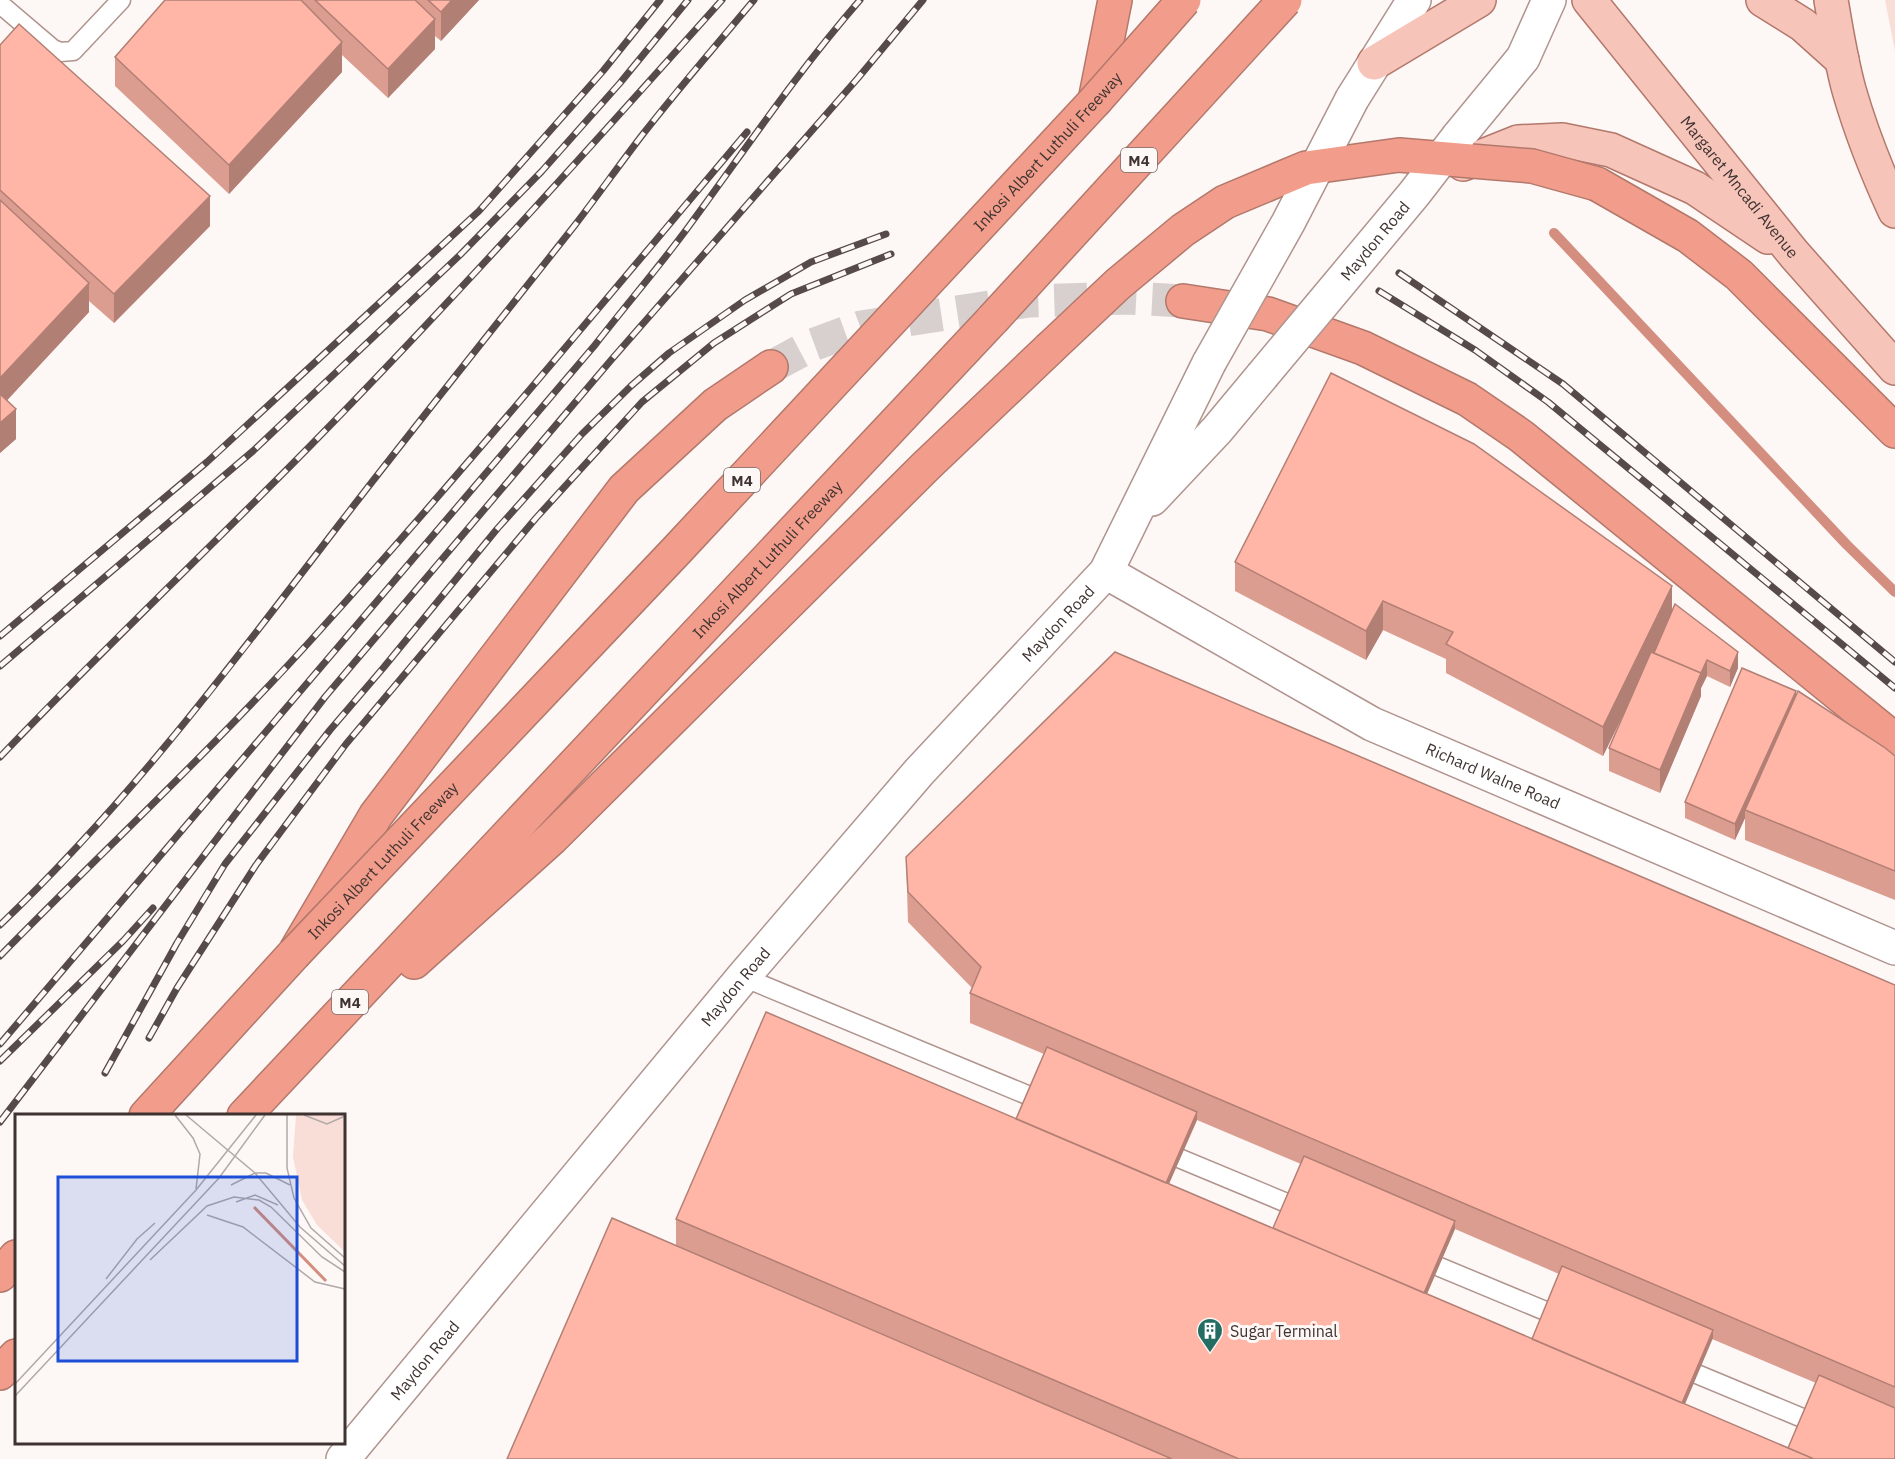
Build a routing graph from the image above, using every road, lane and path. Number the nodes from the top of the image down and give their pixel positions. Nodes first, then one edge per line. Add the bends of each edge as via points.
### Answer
1 (121, 0) edge
2 (1115, 0) edge
3 (1184, 0) edge
4 (1285, 0) edge
5 (1414, 0) edge
6 (1479, 0) edge
7 (1549, 0) edge
8 (1589, 0) edge
9 (1763, 0) edge
10 (1831, 0) edge
11 (0, 4) edge
12 (1842, 60) junction
13 (1374, 63) junction
14 (1095, 101) junction
15 (1414, 194) junction
16 (1895, 211) edge
17 (1794, 254) junction
18 (1183, 301) tunnel mouth
19 (771, 367) tunnel mouth
20 (1895, 368) edge
21 (1895, 431) edge
22 (1131, 522) junction
23 (1106, 572) junction
24 (1895, 740) edge
25 (1895, 948) edge
26 (294, 954) junction
27 (743, 977) junction
28 (252, 1107) edge
29 (1064, 1111) edge
30 (148, 1114) edge
31 (1142, 1143) edge
32 (1319, 1217) edge
33 (1407, 1253) edge
34 (15, 1258) edge
35 (0, 1275) edge
36 (1585, 1327) edge
37 (15, 1357) edge
38 (1662, 1359) edge
39 (0, 1373) edge
40 (1840, 1433) edge
41 (343, 1459) edge

1 - 11 lane via 68,53 53,49
2 - 14 highway
3 - 14 highway, Inkosi Albert Luthuli Freeway / M4, bridge
4 - 28 highway, Inkosi Albert Luthuli Freeway / M4, bridge via 993,319
5 - 13 street, Maydon Road
6 - 13 main road
7 - 15 street, Maydon Road, bridge via 1523,58
8 - 17 main road, Margaret Mncadi Avenue
9 - 12 main road via 1803,25
10 - 12 main road
12 - 16 main road via 1876,169
13 - 22 street, Maydon Road, bridge via 1209,363
14 - 26 highway, Inkosi Albert Luthuli Freeway / M4, bridge
15 - 17 main road via 1469,161 1518,142 1562,140 1611,150 1695,188
15 - 22 street, Maydon Road, bridge via 1217,430
17 - 20 main road, Margaret Mncadi Avenue
18 - 24 highway via 1268,314 1363,348 1467,399 1521,436
19 - 26 highway via 715,405 624,489 376,815
21 - 28 highway, bridge via 1739,275 1688,236 1598,184 1532,166 1399,155 1306,168 1225,202 1183,230 1118,284 926,466 552,838
22 - 23 street, Maydon Road
23 - 25 street, Richard Walne Road via 1372,724
23 - 27 street, Maydon Road via 919,772
26 - 30 highway, Inkosi Albert Luthuli Freeway / M4
27 - 29 lane
27 - 41 street, Maydon Road
31 - 32 lane
33 - 36 lane
34 - 35 highway
37 - 39 highway
38 - 40 lane

